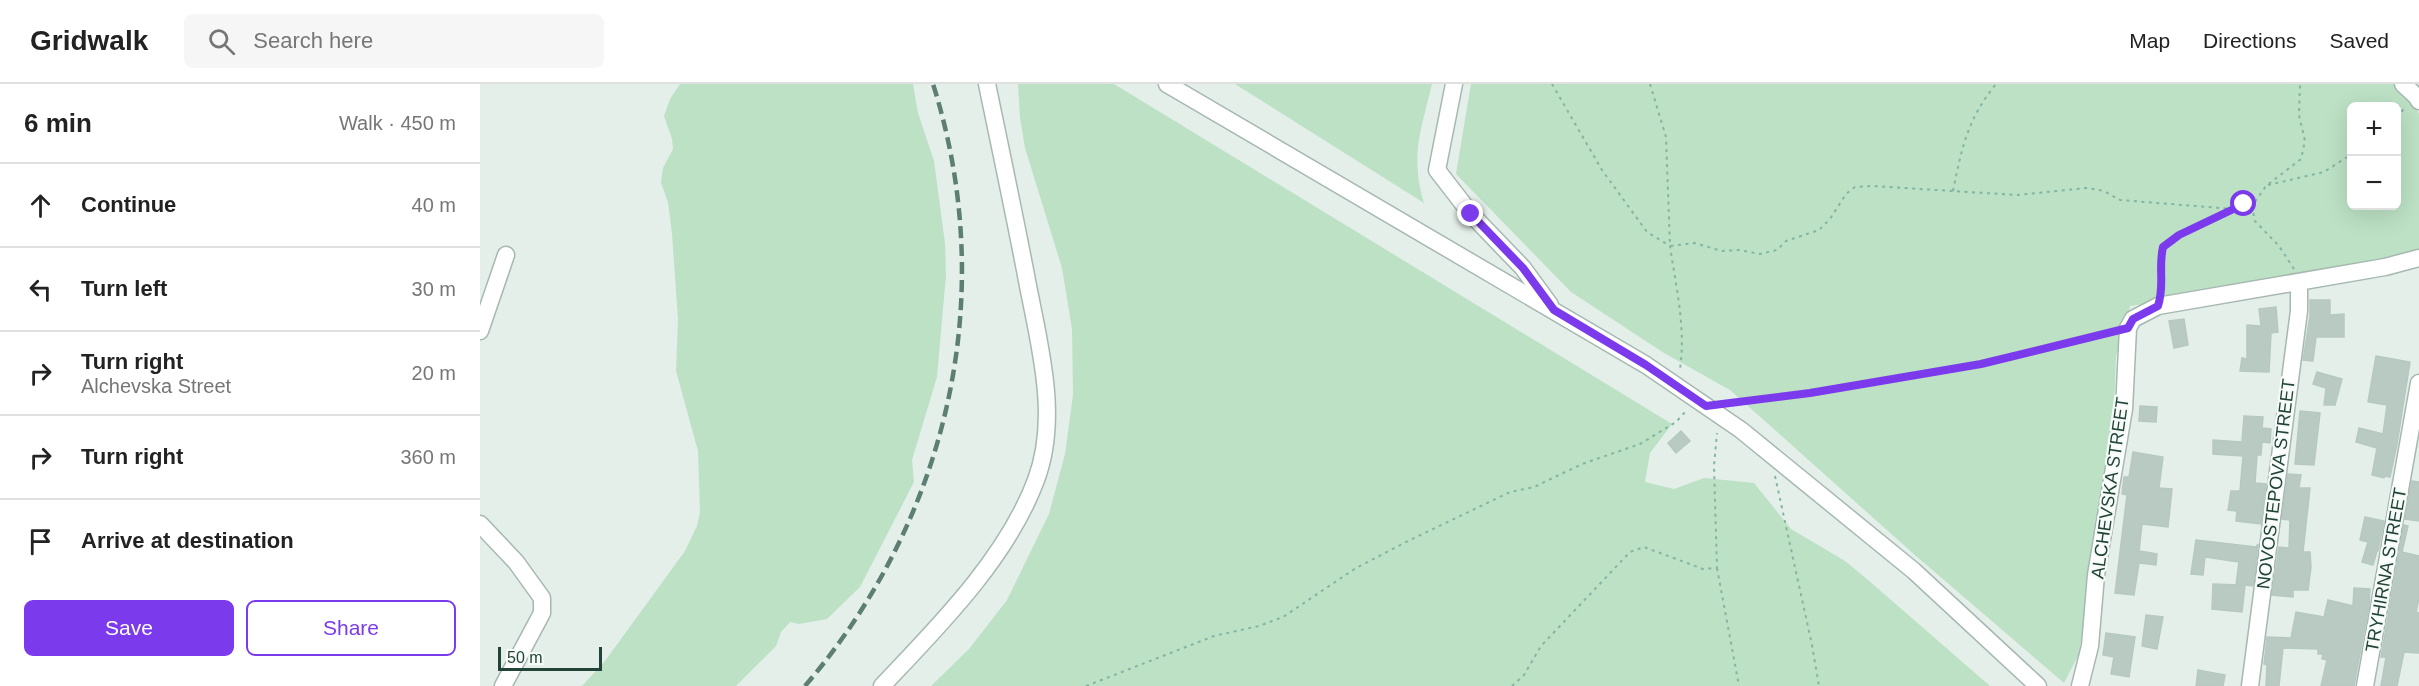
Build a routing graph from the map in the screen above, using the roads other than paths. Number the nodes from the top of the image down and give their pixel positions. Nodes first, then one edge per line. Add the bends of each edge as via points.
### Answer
1 (987, 84) edge
2 (1167, 84) edge
3 (1454, 84) edge
4 (2403, 84) edge
5 (2418, 97) edge
6 (506, 255) dead end
7 (2419, 258) edge
8 (2299, 283) junction
9 (1554, 310) junction
10 (480, 331) edge
11 (2419, 383) edge
12 (480, 524) edge
13 (503, 686) edge
14 (882, 686) edge
15 (2038, 686) edge
16 (2080, 686) edge
17 (2250, 686) edge
18 (2365, 686) edge

1 - 14 street via 1045,383 1044,451 1023,510 979,578
2 - 9 street
3 - 9 street via 1437,170 1471,214 1523,268
4 - 5 street
6 - 10 street
7 - 8 street
8 - 16 street, ALCHEVSKA STREET via 2158,306 2133,319 2128,328 2124,410 2096,575 2090,646
8 - 17 street, NOVOSTEPOVA STREET via 2299,311
9 - 15 street via 1646,365 1770,453 1914,571
11 - 18 street, TRYHIRNA STREET
12 - 13 street via 516,562 542,598 542,613

